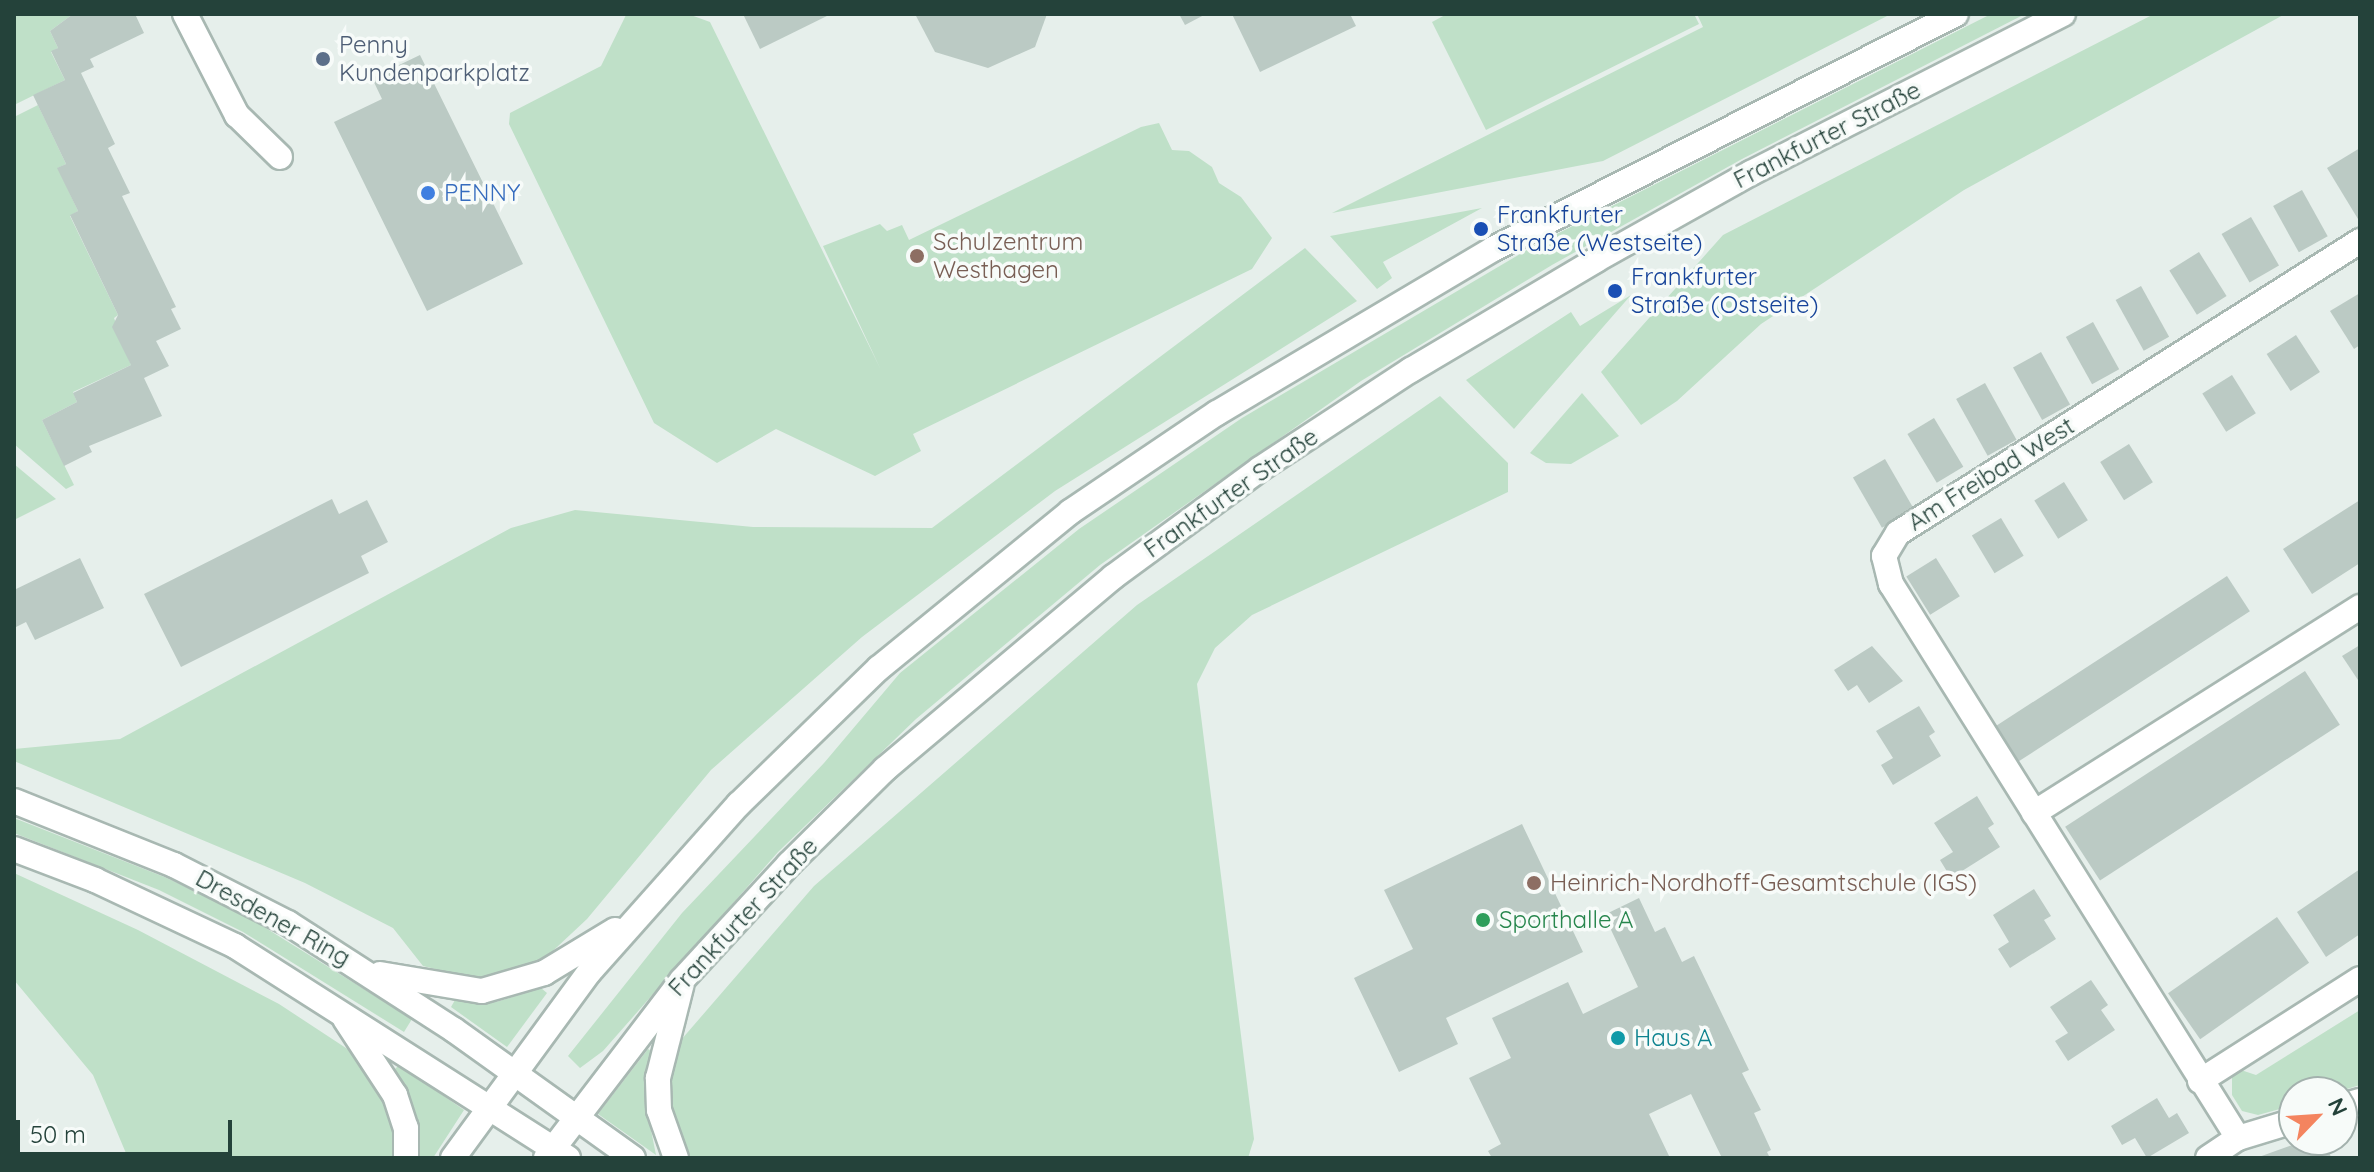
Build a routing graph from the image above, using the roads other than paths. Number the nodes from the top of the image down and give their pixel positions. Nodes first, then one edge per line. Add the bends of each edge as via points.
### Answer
1 (185, 14) edge
2 (1956, 14) edge
3 (2063, 14) edge
4 (280, 157) dead end
5 (2360, 241) edge
6 (2360, 607) edge
7 (14, 801) edge
8 (2034, 813) junction
9 (14, 849) edge
10 (631, 921) junction
11 (366, 971) junction
12 (2360, 979) edge
13 (682, 980) junction
14 (337, 1008) junction
15 (512, 1071) junction
16 (2200, 1081) junction
17 (487, 1106) junction
18 (574, 1116) junction
19 (2278, 1126) edge
20 (2238, 1138) junction
21 (555, 1155) edge
22 (406, 1158) edge
23 (453, 1158) edge
24 (633, 1158) edge
25 (676, 1158) edge
26 (2208, 1158) edge

1 - 4 street via 237,115
2 - 10 street, Frankfurter Straße via 1480,256 1231,405 1070,512 879,668 739,804
3 - 13 street, Frankfurter Straße via 1751,173 1596,260 1411,370 1260,469 1101,587 885,769
5 - 8 street, Am Freibad West via 1898,533 1884,556 1891,584
6 - 8 street
7 - 11 street, Dresdener Ring via 231,891
8 - 16 street, Am Freibad West
9 - 14 street, Dresdener Ring via 170,912
10 - 11 street via 544,973 506,987 456,990
10 - 15 street, Frankfurter Straße
11 - 15 street, Dresdener Ring
12 - 16 street
13 - 18 street, Frankfurter Straße
13 - 25 street via 658,1078 659,1110
14 - 17 street, Dresdener Ring
14 - 22 street via 395,1095 406,1128
15 - 17 street, Frankfurter Straße
15 - 18 street, Dresdener Ring
16 - 20 street, Am Freibad West
17 - 21 street, Dresdener Ring
17 - 23 street, Frankfurter Straße
18 - 21 street, Frankfurter Straße
18 - 24 street, Dresdener Ring
19 - 20 street
20 - 26 street

